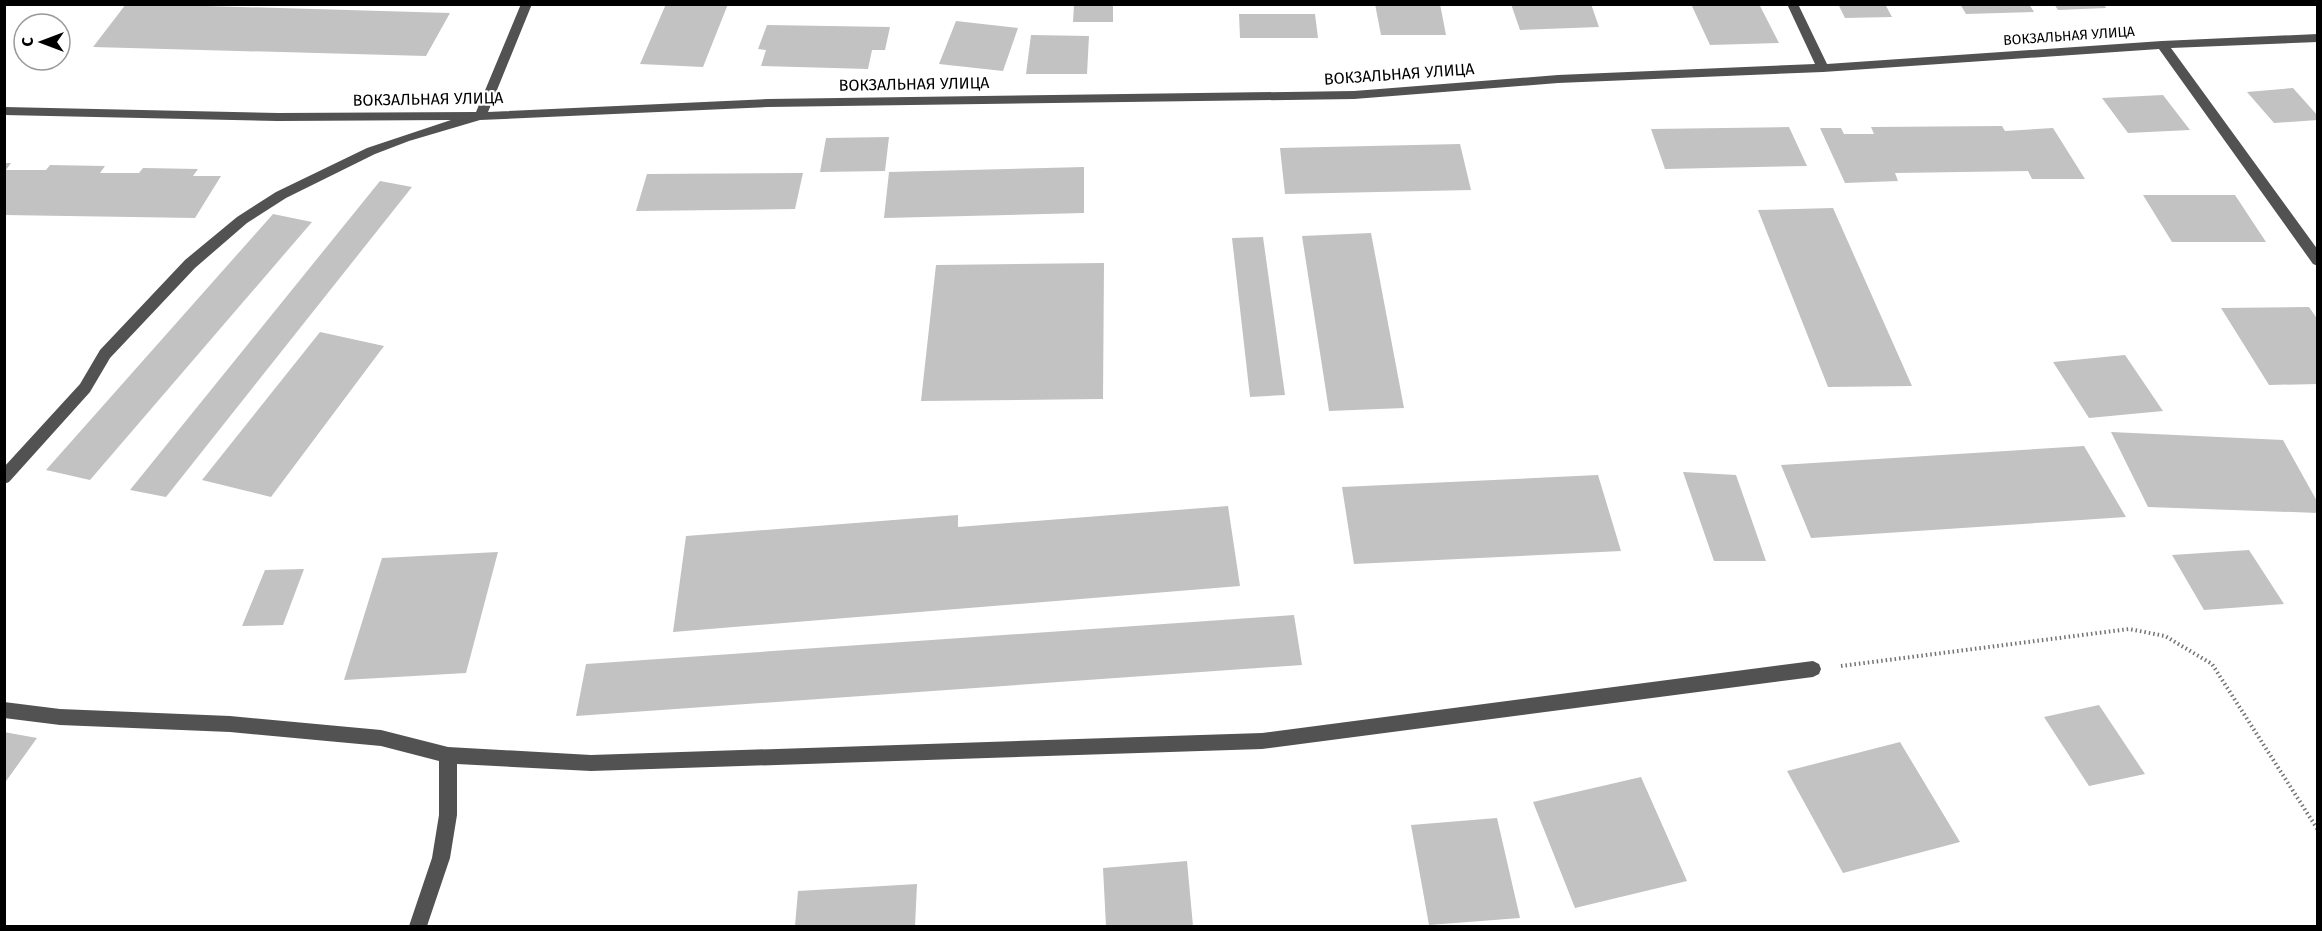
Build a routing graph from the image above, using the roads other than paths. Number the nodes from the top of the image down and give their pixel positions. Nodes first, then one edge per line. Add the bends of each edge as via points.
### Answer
1 (527, 4) edge
2 (1792, 4) edge
3 (2318, 38) edge
4 (2162, 45) junction
5 (1824, 68) junction
6 (4, 111) edge
7 (480, 116) junction
8 (2318, 261) edge
9 (4, 478) edge
10 (1813, 669) road end
11 (4, 710) edge
12 (448, 755) junction
13 (418, 927) edge

1 - 7 street
2 - 5 street
3 - 4 street, ВОКЗАЛЬНАЯ УЛИЦА
4 - 5 street, ВОКЗАЛЬНАЯ УЛИЦА
4 - 8 street
5 - 7 street, ВОКЗАЛЬНАЯ УЛИЦА via 1558,79 1354,95 768,103
6 - 7 street, ВОКЗАЛЬНАЯ УЛИЦА via 278,117
7 - 9 street via 371,150 281,195 242,220 190,264 105,354 85,388
10 - 12 street via 1263,741 591,763
11 - 12 street via 370,737
12 - 13 street via 448,815 441,858

